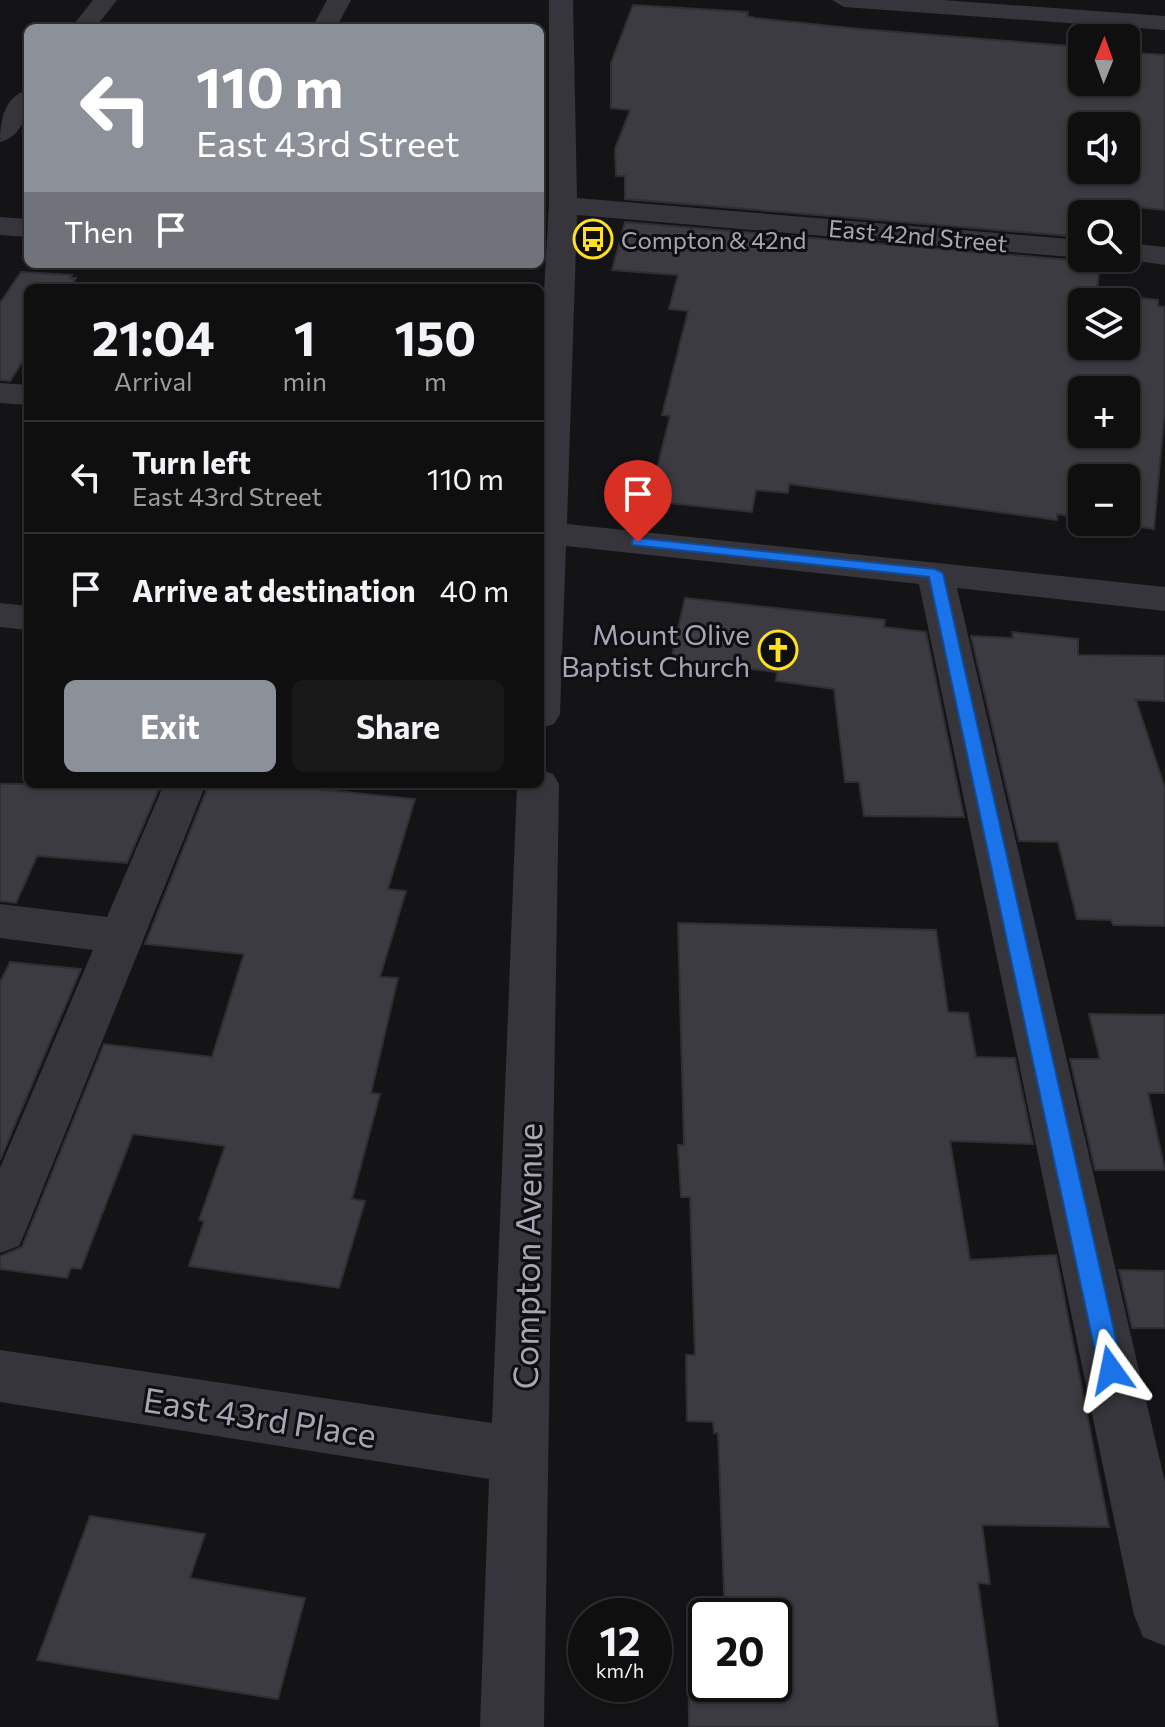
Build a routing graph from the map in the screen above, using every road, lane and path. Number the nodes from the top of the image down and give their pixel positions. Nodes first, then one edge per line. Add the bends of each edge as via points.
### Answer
1 (105, 0) edge
2 (339, 0) edge
3 (561, 0) edge
4 (844, 0) edge
5 (1165, 23) edge
6 (86, 24) edge
7 (326, 24) edge
8 (24, 103) edge
9 (0, 134) edge
10 (563, 205) junction
11 (0, 226) edge
12 (24, 228) edge
13 (1068, 248) edge
14 (1140, 253) edge
15 (1165, 256) edge
16 (544, 265) edge
17 (560, 266) junction
18 (0, 393) edge
19 (24, 395) edge
20 (548, 533) junction
21 (935, 573) junction
22 (1165, 599) edge
23 (544, 610) edge
24 (0, 615) edge
25 (24, 618) edge
26 (183, 788) edge
27 (538, 788) edge
28 (0, 921) edge
29 (124, 937) junction
30 (0, 1230) edge
31 (0, 1376) edge
32 (521, 1456) junction
33 (1165, 1615) edge
34 (512, 1727) edge

1 - 6 street
2 - 7 street
3 - 10 street
4 - 5 street
8 - 9 street
10 - 13 street, East 42nd Street
10 - 17 street
11 - 12 street
14 - 15 street
16 - 17 street
17 - 20 street
18 - 19 street
20 - 21 street
20 - 23 street
21 - 22 street
21 - 33 street
24 - 25 street
26 - 29 street
27 - 32 street, Compton Avenue
28 - 29 street
29 - 30 street
31 - 32 street, East 43rd Place
32 - 34 street, Compton Avenue

